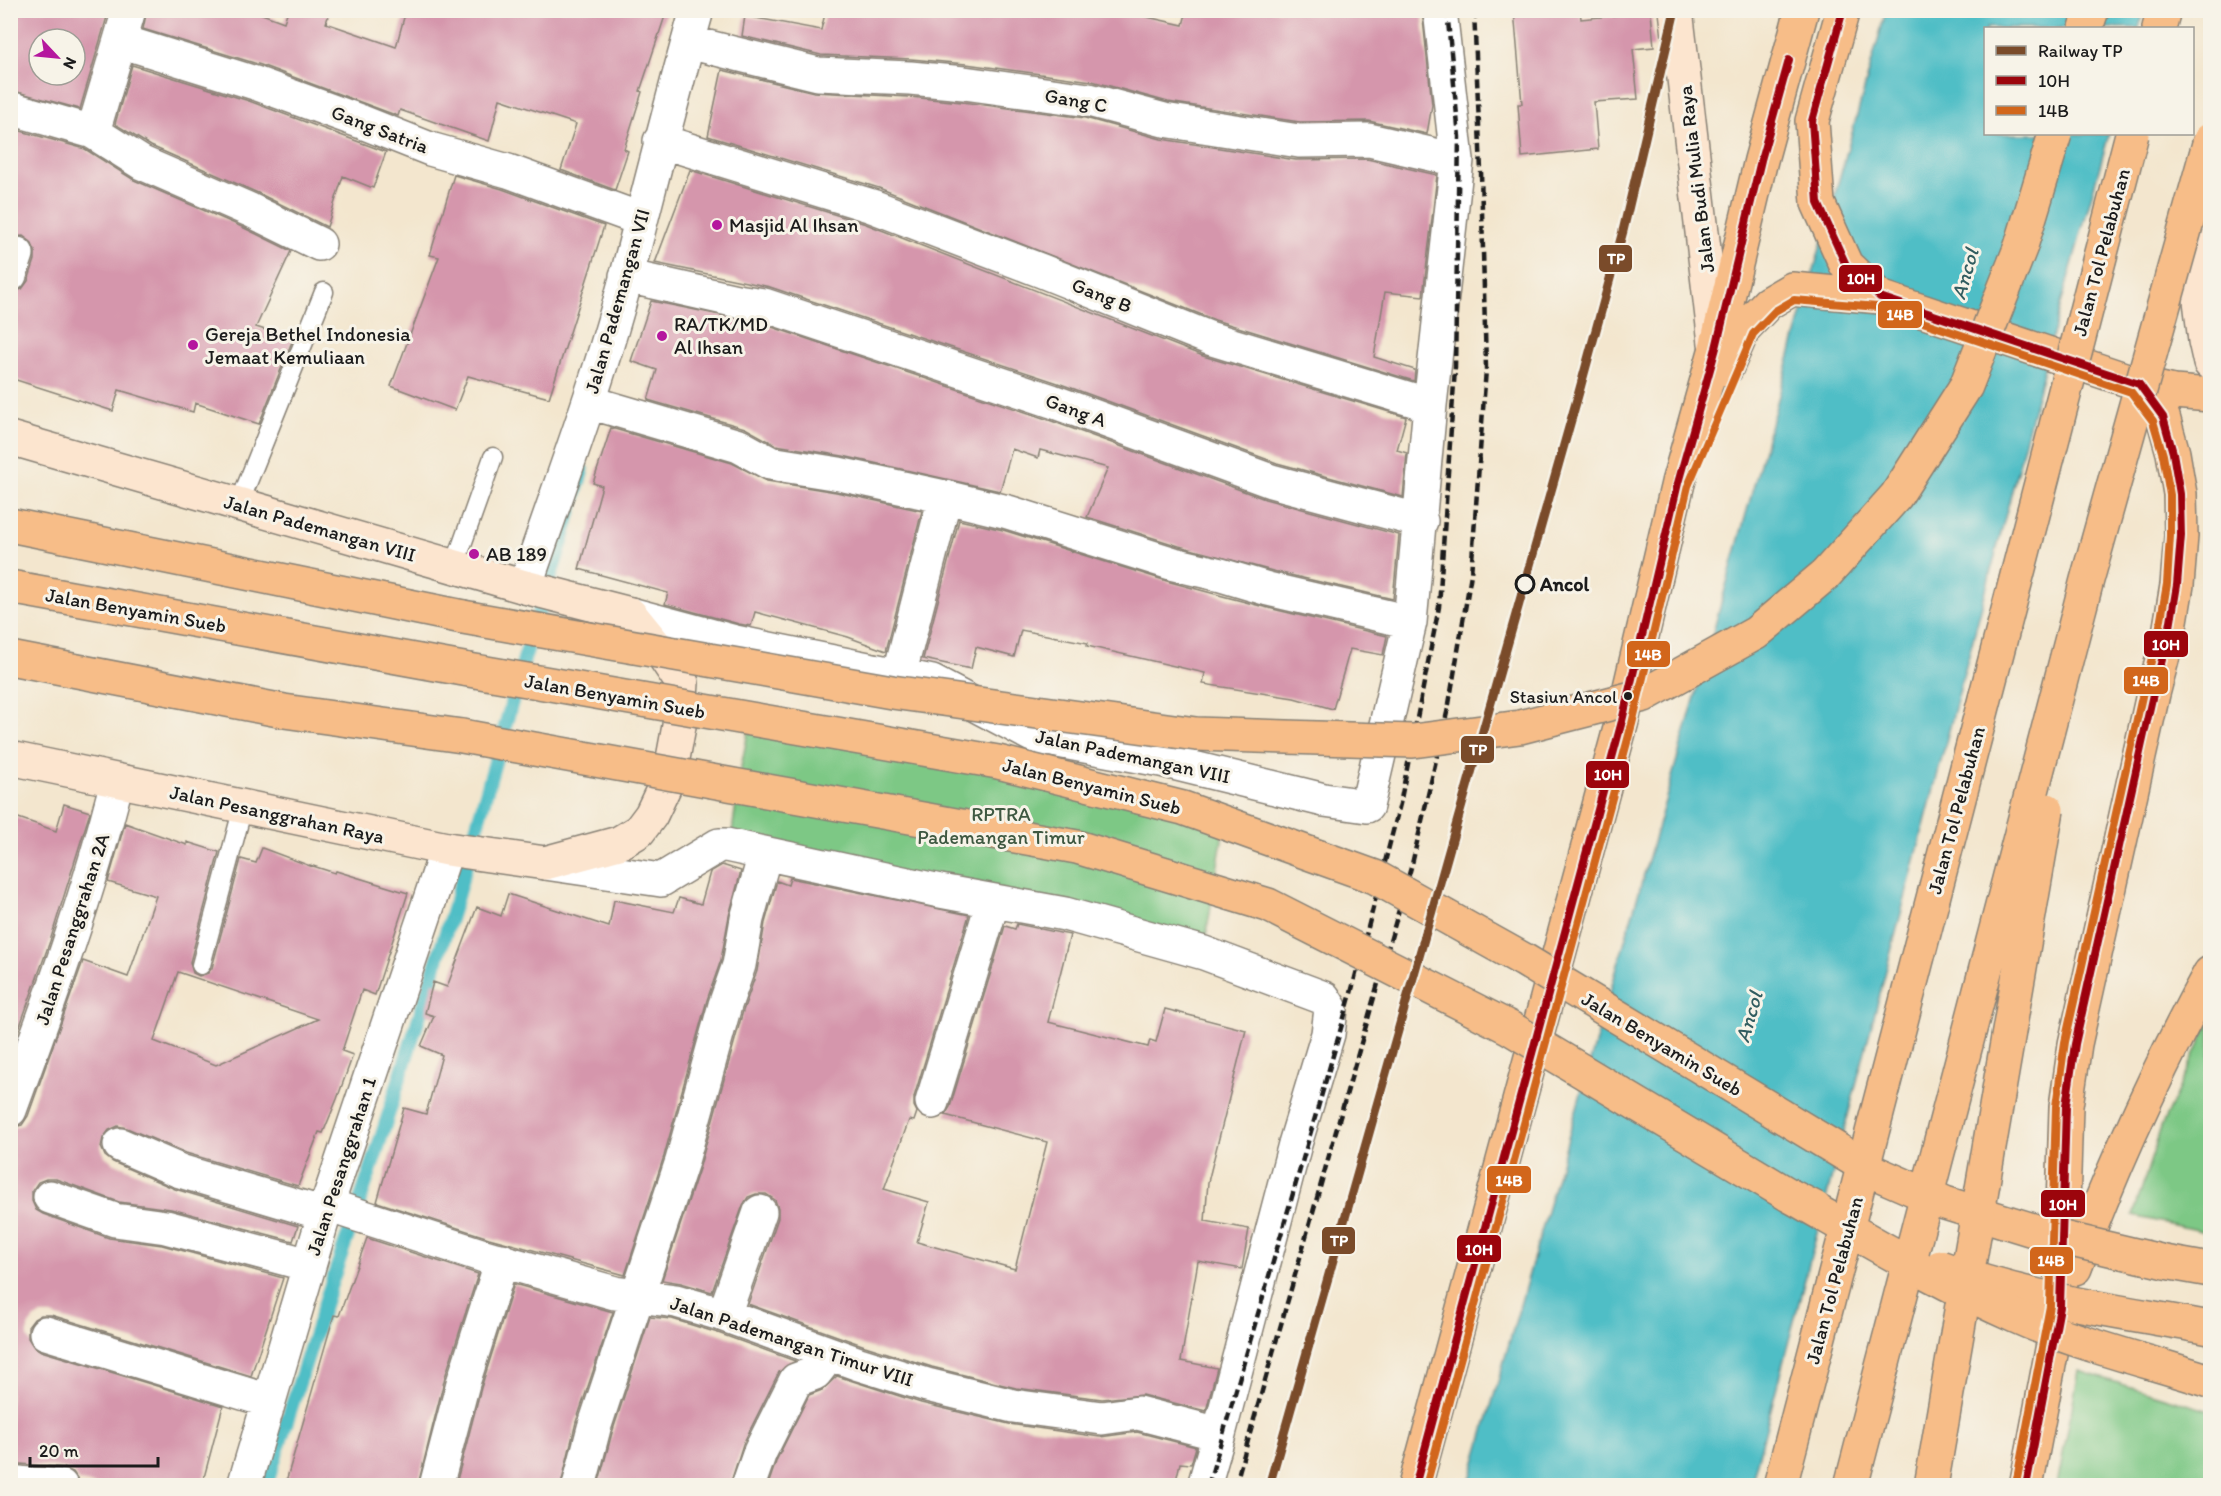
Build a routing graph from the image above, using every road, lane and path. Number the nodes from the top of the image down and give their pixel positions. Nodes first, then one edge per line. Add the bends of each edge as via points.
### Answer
1 (697, 10) edge
2 (1440, 10) edge
3 (1676, 10) edge
4 (1802, 10) edge
5 (1843, 10) edge
6 (2092, 10) edge
7 (2164, 10) edge
8 (124, 26) edge
9 (2086, 27) edge
10 (2159, 27) edge
11 (702, 46) junction
12 (10, 108) edge
13 (93, 132) junction
14 (2055, 135) edge
15 (2132, 135) edge
16 (2211, 140) edge
17 (663, 142) junction
18 (1457, 160) junction
19 (640, 219) junction
20 (2211, 225) edge
21 (319, 244) dead end
22 (639, 278) junction
23 (324, 292) dead end
24 (1880, 297) junction
25 (1716, 348) junction
26 (2211, 363) edge
27 (2136, 383) junction
28 (2211, 395) edge
29 (1430, 405) junction
30 (605, 407) junction
31 (10, 438) edge
32 (493, 457) dead end
33 (1678, 483) junction
34 (945, 496) junction
35 (239, 504) junction
36 (1420, 521) junction
37 (10, 525) edge
38 (454, 567) junction
39 (2087, 580) junction
40 (10, 587) edge
41 (525, 587) junction
42 (630, 614) junction
43 (1410, 622) junction
44 (10, 658) edge
45 (899, 676) junction
46 (10, 758) edge
47 (117, 781) junction
48 (243, 807) junction
49 (447, 849) junction
50 (765, 854) junction
51 (545, 863) junction
52 (993, 901) junction
53 (201, 965) dead end
54 (2211, 973) edge
55 (20, 1056) edge
56 (932, 1102) dead end
57 (10, 1110) edge
58 (120, 1144) dead end
59 (1789, 1195) junction
60 (50, 1197) dead end
61 (337, 1211) junction
62 (760, 1212) dead end
63 (502, 1260) junction
64 (309, 1265) junction
65 (2211, 1270) edge
66 (638, 1296) junction
67 (2060, 1307) junction
68 (724, 1315) junction
69 (2211, 1328) edge
70 (46, 1333) dead end
71 (830, 1354) junction
72 (2211, 1381) edge
73 (269, 1401) junction
74 (1219, 1434) junction
75 (10, 1481) edge
76 (61, 1485) edge
77 (244, 1485) edge
78 (436, 1485) edge
79 (579, 1485) edge
80 (748, 1485) edge
81 (1204, 1485) edge
82 (1415, 1485) edge
83 (1780, 1485) edge
84 (1851, 1485) edge
85 (1931, 1485) edge
86 (2026, 1485) edge

1 - 11 street, Jalan Pademangan VII
2 - 18 street
3 - 25 main road, Jalan Budi Mulia Raya
4 - 25 main road
5 - 24 main road via 1812,121 1818,203 1846,265
6 - 9 main road
7 - 10 main road
8 - 13 street
8 - 19 street, Gang Satria via 255,83 430,149 508,171
11 - 17 street, Jalan Pademangan VII
11 - 18 street, Gang C via 818,75 964,83 1089,100 1164,120 1299,141 1359,139
12 - 13 street
13 - 21 street via 142,163
14 - 37 main road, bridge via 2021,246 1966,386 1896,496 1826,574 1756,633 1644,695 1520,728 1413,741 1196,734 892,692 555,633
15 - 83 main road, Jalan Tol Pelabuhan, bridge
16 - 39 main road, bridge
17 - 19 street, Jalan Pademangan VII
17 - 29 street, Gang B via 872,206 1209,338
18 - 29 street
19 - 22 street, Jalan Pademangan VII
20 - 26 main road via 2197,276
22 - 30 street, Jalan Pademangan VII
22 - 36 street, Gang A via 764,305 1052,401 1271,481
23 - 35 lane
24 - 27 main road, bridge
24 - 33 main road via 1792,289 1768,303 1744,328
25 - 33 main road
27 - 28 main road
27 - 67 main road via 2163,417 2180,494 2181,536 2169,633 2152,694 2072,1065 2066,1106
29 - 36 street
30 - 34 street via 739,446 770,464
30 - 41 street, Jalan Pademangan VII
31 - 35 main road, Jalan Pademangan VIII
32 - 38 lane
33 - 82 main road via 1622,721
34 - 43 street via 1174,564
34 - 45 street
35 - 38 main road, Jalan Pademangan VIII
36 - 43 street
38 - 41 main road, Jalan Pademangan VIII
39 - 84 main road, bridge
39 - 85 main road, bridge
40 - 65 main road, Jalan Benyamin Sueb, bridge via 998,762 1183,808 1375,876 1524,960 1876,1173 1945,1203 2046,1234
41 - 42 main road, Jalan Pademangan VIII
42 - 45 street, Jalan Pademangan VIII via 735,642
42 - 51 main road via 682,683 670,775 639,831 619,843
43 - 45 street, Jalan Pademangan VIII via 1367,806 1324,800 1161,760 1036,738 932,682
44 - 59 main road, bridge via 284,711 462,736 1077,847 1268,905 1510,1028
46 - 47 main road, Jalan Pesanggrahan Raya
47 - 48 main road, Jalan Pesanggrahan Raya
47 - 55 street, Jalan Pesanggrahan 2A via 60,975
48 - 49 main road, Jalan Pesanggrahan Raya
48 - 53 lane
49 - 51 main road, Jalan Pesanggrahan Raya
49 - 61 street, Jalan Pesanggrahan 1
50 - 51 street via 720,845 661,880
50 - 52 street
50 - 66 street via 739,965
52 - 56 street
52 - 74 street via 1065,914 1204,953 1324,998 1331,1009 1328,1034
54 - 67 main road via 2139,1112
55 - 57 street, Jalan Pesanggrahan 2A
58 - 61 street, Jalan Pademangan Timur VIII via 180,1171
59 - 69 main road, bridge via 1891,1248 1967,1277 2022,1293
59 - 72 main road, bridge via 1937,1279 2016,1317
60 - 64 street via 116,1220 166,1227
61 - 63 street, Jalan Pademangan Timur VIII
61 - 64 street, Jalan Pesanggrahan 1
62 - 68 street
63 - 66 street, Jalan Pademangan Timur VIII
63 - 78 street
64 - 73 street, Jalan Pesanggrahan 1
66 - 68 street, Jalan Pademangan Timur VIII via 676,1301
66 - 79 street
67 - 86 main road
68 - 71 street, Jalan Pademangan Timur VIII
70 - 73 street
71 - 74 street, Jalan Pademangan Timur VIII via 1013,1406 1102,1418 1138,1413
71 - 80 street via 815,1373 796,1380
73 - 77 street, Jalan Pesanggrahan 1
74 - 81 street
75 - 76 street

